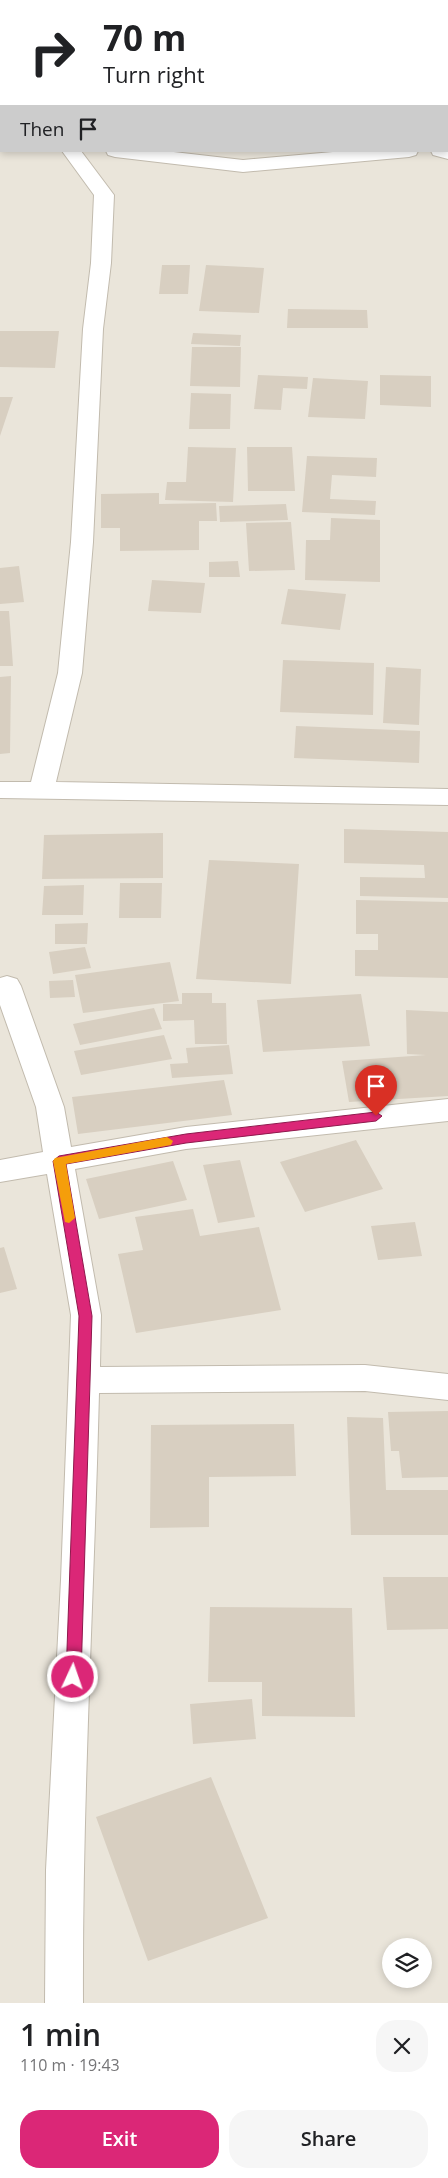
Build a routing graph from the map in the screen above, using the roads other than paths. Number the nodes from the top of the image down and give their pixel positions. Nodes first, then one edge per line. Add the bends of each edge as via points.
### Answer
1 (72, 152) edge
2 (124, 152) edge
3 (398, 152) edge
4 (0, 790) edge
5 (42, 790) junction
6 (448, 796) edge
7 (7, 986) dead end
8 (448, 1110) edge
9 (59, 1161) junction
10 (0, 1171) edge
11 (84, 1380) junction
12 (448, 1387) edge
13 (64, 2003) edge

1 - 5 street via 104,195 102,263 92,329 82,542 70,674
2 - 3 street via 243,166
4 - 5 street
5 - 6 street
7 - 9 street via 50,1107
8 - 9 street via 186,1138
9 - 10 street
9 - 11 street via 86,1316
11 - 12 street via 365,1378
11 - 13 street via 64,1870

